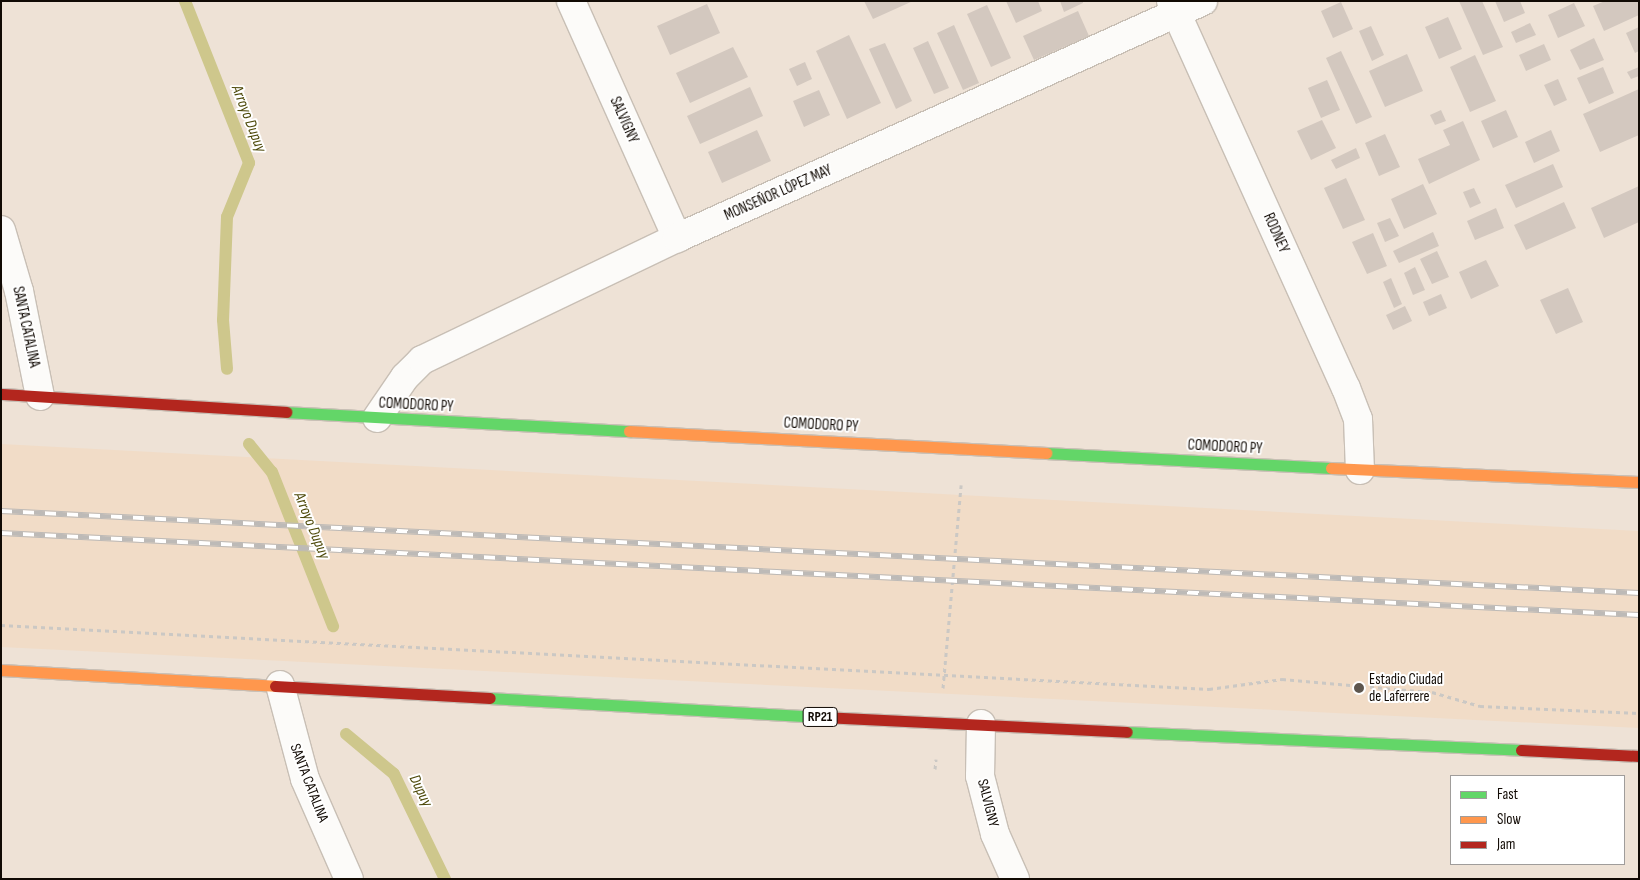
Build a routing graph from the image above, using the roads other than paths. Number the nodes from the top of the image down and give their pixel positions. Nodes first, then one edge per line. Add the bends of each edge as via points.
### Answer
1 (571, 1) edge
2 (1203, 1) edge
3 (1174, 7) edge
4 (1, 230) edge
5 (677, 238) junction
6 (1, 394) edge
7 (40, 396) junction
8 (377, 418) junction
9 (1360, 470) junction
10 (1639, 482) edge
11 (1, 670) edge
12 (280, 685) junction
13 (981, 724) junction
14 (1639, 756) edge
15 (349, 879) edge
16 (1015, 879) edge

1 - 5 street, SALVIGNY
2 - 3 street, MONSEÑOR LÓPEZ MAY
3 - 5 street, MONSEÑOR LÓPEZ MAY
3 - 9 street, RODNEY via 1346,388 1358,419
4 - 7 street, SANTA CATALINA via 19,291
5 - 8 street, MONSEÑOR LÓPEZ MAY via 422,360 405,376
6 - 7 main road, COMODORO PY
7 - 8 main road, COMODORO PY
8 - 9 main road, COMODORO PY
9 - 10 main road, COMODORO PY
11 - 12 main road, RP21
12 - 13 main road, RP21
12 - 15 street, SANTA CATALINA via 305,779
13 - 14 main road, RP21
13 - 16 street, SALVIGNY via 980,776 996,834

